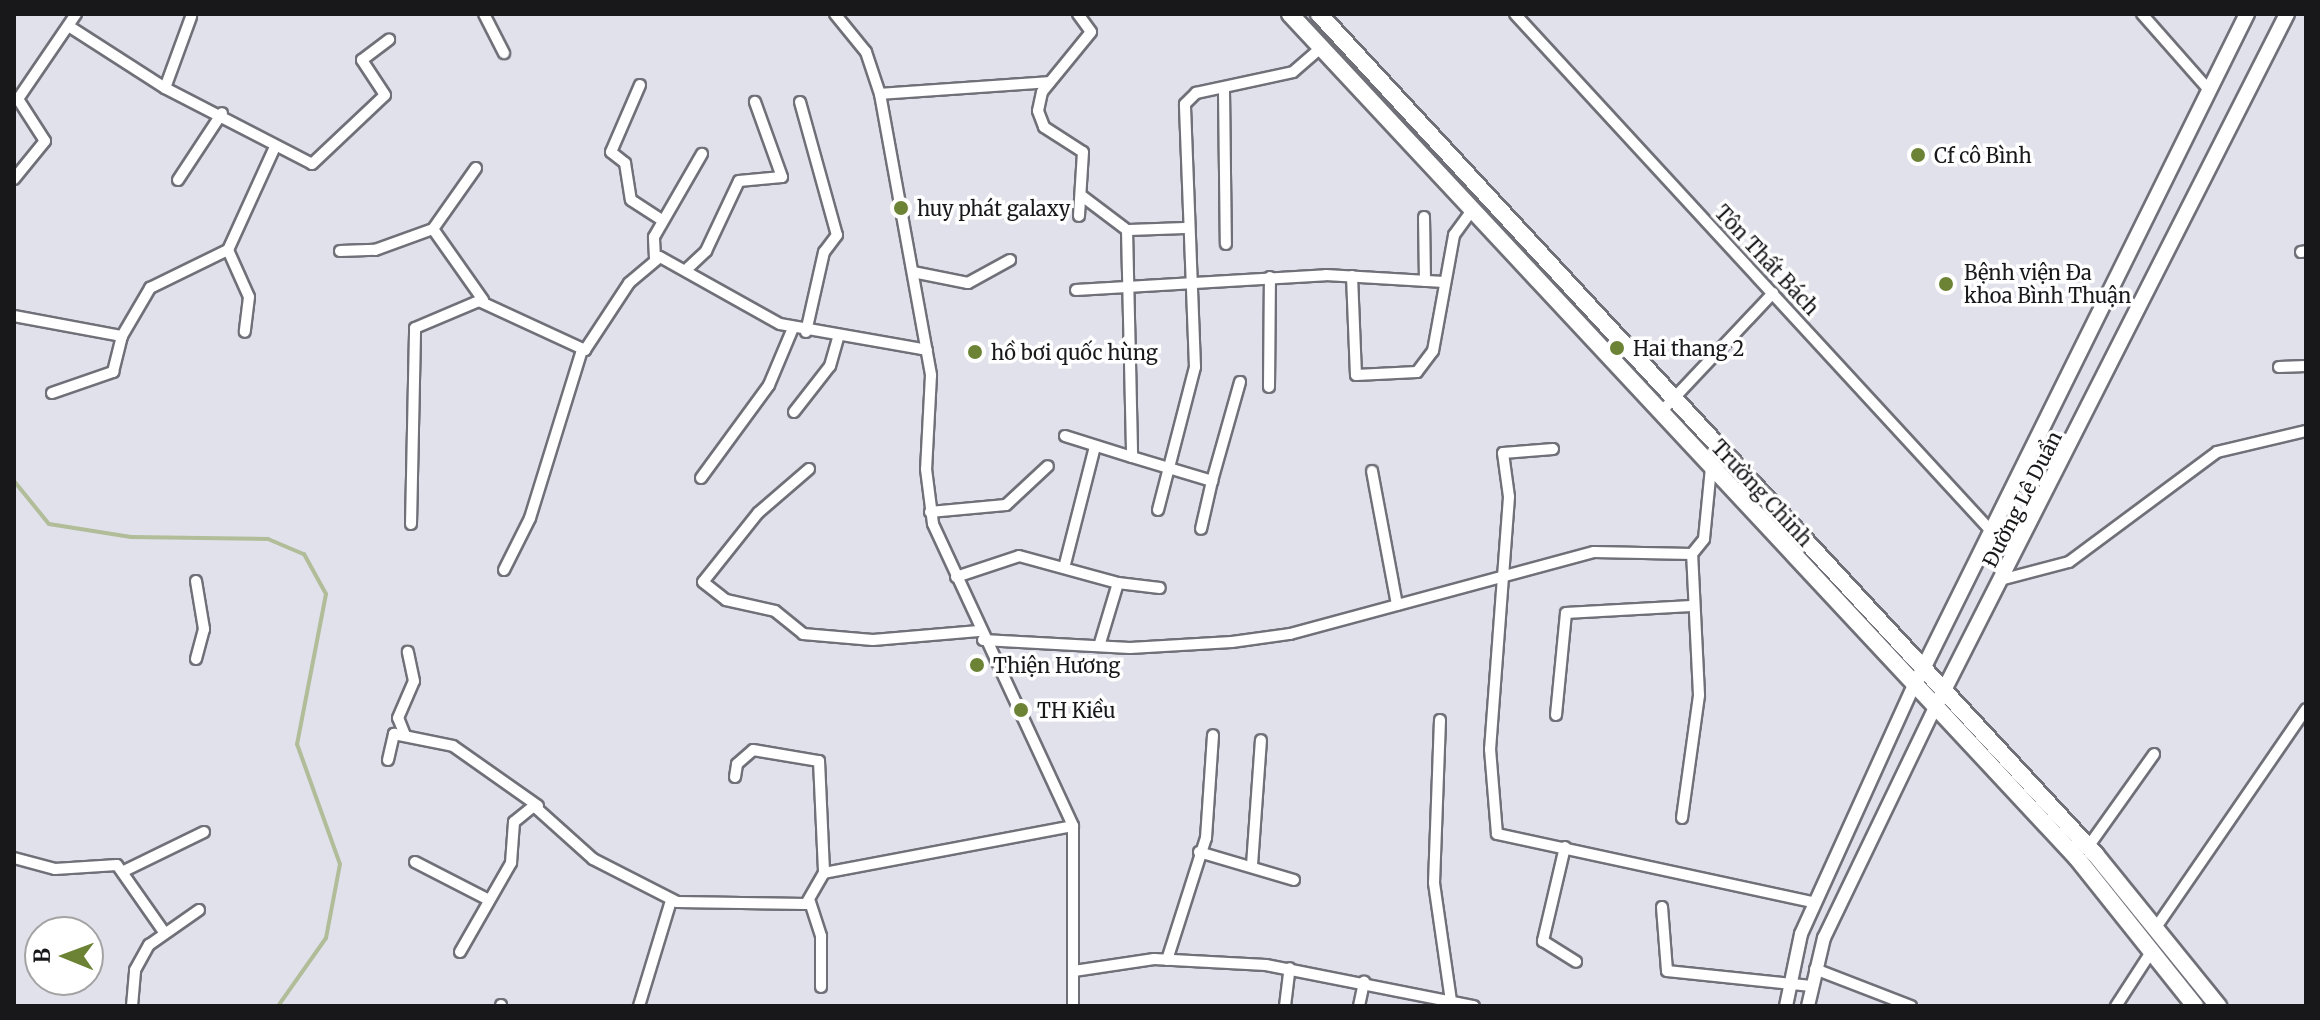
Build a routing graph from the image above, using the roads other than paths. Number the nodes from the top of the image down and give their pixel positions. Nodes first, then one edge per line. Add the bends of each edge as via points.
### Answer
1 (76, 14) edge
2 (484, 14) edge
3 (835, 14) edge
4 (1078, 14) edge
5 (1290, 14) edge
6 (1319, 14) edge
7 (1515, 14) edge
8 (2142, 14) edge
9 (2247, 14) edge
10 (2287, 14) edge
11 (191, 17) dead end
12 (70, 27) junction
13 (389, 40) dead end
14 (1321, 48) junction
15 (504, 53) dead end
16 (1050, 82) junction
17 (640, 85) dead end
18 (165, 88) junction
19 (1224, 91) junction
20 (2210, 91) junction
21 (880, 94) junction
22 (755, 102) dead end
23 (800, 102) dead end
24 (15, 104) edge
25 (222, 113) junction
26 (275, 147) junction
27 (702, 154) dead end
28 (476, 168) dead end
29 (14, 179) edge
30 (178, 180) dead end
31 (1082, 196) junction
32 (1473, 209) junction
33 (1079, 216) dead end
34 (1424, 217) dead end
35 (662, 220) junction
36 (1187, 228) junction
37 (433, 229) junction
38 (1127, 230) junction
39 (1226, 244) dead end
40 (228, 250) junction
41 (340, 251) dead end
42 (655, 258) junction
43 (1010, 260) dead end
44 (688, 268) junction
45 (913, 272) junction
46 (1352, 276) junction
47 (1270, 277) junction
48 (1425, 281) junction
49 (1444, 282) junction
50 (1192, 283) junction
51 (1123, 287) junction
52 (1076, 290) dead end
53 (1773, 293) junction
54 (483, 300) junction
55 (14, 316) edge
56 (793, 328) junction
57 (245, 332) dead end
58 (806, 332) junction
59 (122, 336) junction
60 (838, 338) junction
61 (582, 350) junction
62 (927, 350) junction
63 (2306, 366) edge
64 (2279, 367) dead end
65 (1240, 382) dead end
66 (1269, 387) dead end
67 (52, 393) dead end
68 (1676, 398) junction
69 (794, 412) dead end
70 (1660, 413) junction
71 (2306, 431) edge
72 (1065, 436) dead end
73 (1095, 446) junction
74 (1553, 449) dead end
75 (1132, 457) junction
76 (1048, 466) dead end
77 (1169, 468) junction
78 (1711, 468) junction
79 (809, 469) dead end
80 (1372, 471) dead end
81 (701, 478) dead end
82 (1212, 481) junction
83 (1158, 510) dead end
84 (930, 512) junction
85 (411, 524) dead end
86 (1201, 529) dead end
87 (1991, 531) junction
88 (1692, 554) junction
89 (1064, 568) junction
90 (504, 570) dead end
91 (956, 577) junction
92 (1498, 578) junction
93 (2004, 579) junction
94 (196, 581) dead end
95 (1118, 583) junction
96 (1160, 588) dead end
97 (1397, 605) junction
98 (1691, 606) junction
99 (981, 635) junction
100 (1100, 643) junction
101 (408, 652) dead end
102 (196, 659) dead end
103 (1923, 669) junction
104 (1914, 685) junction
105 (1944, 691) junction
106 (1935, 707) junction
107 (2306, 709) edge
108 (1556, 715) dead end
109 (1440, 720) dead end
110 (405, 735) junction
111 (1213, 735) dead end
112 (1261, 740) dead end
113 (2154, 754) dead end
114 (388, 760) dead end
115 (735, 777) dead end
116 (538, 806) junction
117 (1682, 818) dead end
118 (1073, 826) junction
119 (204, 832) dead end
120 (1565, 847) junction
121 (2088, 847) junction
122 (1199, 852) junction
123 (14, 858) edge
124 (415, 862) dead end
125 (1252, 865) junction
126 (124, 871) junction
127 (824, 873) junction
128 (1294, 880) dead end
129 (487, 899) junction
130 (671, 901) junction
131 (810, 902) junction
132 (1815, 903) junction
133 (1662, 907) dead end
134 (199, 910) dead end
135 (2157, 926) junction
136 (164, 932) junction
137 (2153, 949) junction
138 (460, 952) dead end
139 (1167, 960) junction
140 (1576, 962) dead end
141 (1290, 968) junction
142 (1815, 969) junction
143 (1074, 971) junction
144 (1364, 982) junction
145 (1790, 984) junction
146 (1811, 986) junction
147 (821, 987) dead end
148 (1451, 1001) junction
149 (132, 1006) edge
150 (639, 1006) edge
151 (1073, 1006) edge
152 (1285, 1006) edge
153 (1359, 1006) edge
154 (1474, 1006) edge
155 (1786, 1006) edge
156 (1808, 1006) edge
157 (1911, 1006) edge
158 (2116, 1006) edge
159 (2195, 1006) edge
160 (2218, 1006) edge

1 - 12 street
2 - 15 street
3 - 21 street via 866,52
4 - 16 street via 1091,32
5 - 14 highway, Trường Chinh
6 - 68 highway, Trường Chinh
7 - 53 street, Tôn Thất Bách
8 - 20 street
9 - 20 main road, Đường Lê Duẩn
10 - 93 main road, Đường Lê Duẩn
11 - 18 street
12 - 18 street
12 - 24 street
13 - 26 street via 362,60 385,95 336,135 320,162 305,163
14 - 19 street via 1293,72
14 - 32 highway, Trường Chinh
16 - 21 street
16 - 31 street via 1040,121 1083,152
17 - 35 street via 611,152 625,163 631,200
18 - 25 street
19 - 36 street via 1196,93 1185,104
19 - 39 street
20 - 87 main road, Đường Lê Duẩn
21 - 45 street
22 - 44 street via 782,177 739,181 706,251
23 - 58 street via 837,235 824,252
24 - 29 street via 45,141
25 - 26 street
25 - 30 street
26 - 40 street
27 - 35 street
28 - 37 street
31 - 33 street
31 - 38 street
32 - 49 street via 1454,235
32 - 70 highway, Trường Chinh
34 - 48 street
35 - 42 street
36 - 38 street
36 - 50 street
37 - 41 street via 375,250
37 - 54 street
38 - 51 street
40 - 57 street via 249,297
40 - 59 street via 150,288
42 - 44 street
42 - 61 street
43 - 45 street via 968,283
44 - 56 street
45 - 62 street
46 - 47 street
46 - 48 street
46 - 49 street via 1354,366 1362,378 1400,377 1425,363
47 - 50 street
47 - 66 street
48 - 49 street
50 - 51 street
50 - 77 street via 1195,367
51 - 52 street
51 - 75 street
53 - 68 street
53 - 87 street, Tôn Thất Bách
54 - 61 street
54 - 85 street via 415,328
55 - 59 street
56 - 58 street
56 - 81 street via 769,385
58 - 60 street
59 - 67 street via 113,372
60 - 62 street
60 - 69 street via 830,366
61 - 90 street via 534,507
62 - 84 street
63 - 64 street
65 - 82 street
68 - 70 street
68 - 103 highway, Trường Chinh
70 - 78 highway, Trường Chinh
71 - 93 street via 2217,452 2069,562
72 - 73 street
73 - 75 street
73 - 89 street
74 - 92 street via 1503,453 1509,497
75 - 77 street
76 - 84 street via 1006,505
77 - 82 street
77 - 83 street
78 - 88 street via 1704,539
78 - 104 highway, Trường Chinh
79 - 99 street via 758,513 703,582 726,600 775,611 803,634 873,640
80 - 97 street
82 - 86 street
84 - 91 street
87 - 103 main road, Đường Lê Duẩn
88 - 92 street via 1594,552
88 - 98 street
89 - 91 street via 1019,556
89 - 95 street
91 - 99 street
92 - 97 street
92 - 120 street via 1490,749 1495,826 1501,837
93 - 105 main road, Đường Lê Duẩn
94 - 102 street via 204,629
95 - 96 street
95 - 100 street
97 - 100 street via 1232,642
98 - 108 street via 1566,613
98 - 117 street via 1699,695
99 - 100 street
99 - 118 street
101 - 110 street via 414,681 398,718
103 - 104 main road, Đường Lê Duẩn
103 - 105 highway, Trường Chinh
104 - 106 highway, Trường Chinh
104 - 132 street, Đường Lê Duẩn
105 - 106 main road, Đường Lê Duẩn
105 - 121 highway, Trường Chinh
106 - 137 highway, Trường Chinh
106 - 142 street, Đường Lê Duẩn
107 - 135 street
109 - 148 street via 1434,883
110 - 114 street via 388,741
110 - 116 street via 478,759
111 - 122 street
112 - 125 street
113 - 121 street
115 - 127 street via 737,764 753,750 819,761
116 - 129 street via 514,822 511,863
116 - 130 street via 593,859
118 - 127 street
118 - 143 street
119 - 126 street
120 - 132 street
120 - 140 street via 1543,941
121 - 135 highway, Trường Chinh
122 - 125 street
122 - 139 street
123 - 126 street via 40,867 111,864
124 - 129 street
125 - 128 street
126 - 136 street
127 - 131 street
129 - 138 street
130 - 131 street
130 - 150 street
131 - 147 street via 820,924
132 - 145 street, Đường Lê Duẩn
133 - 145 street via 1667,971
134 - 136 street
135 - 160 highway, Trường Chinh
136 - 149 street via 141,958
137 - 158 street
137 - 159 highway, Trường Chinh
139 - 141 street
139 - 143 street
141 - 144 street
141 - 152 street
142 - 146 street, Đường Lê Duẩn
142 - 157 street
143 - 151 street
144 - 148 street
144 - 153 street
145 - 146 street
145 - 155 street, Đường Lê Duẩn
146 - 156 street, Đường Lê Duẩn
148 - 154 street

